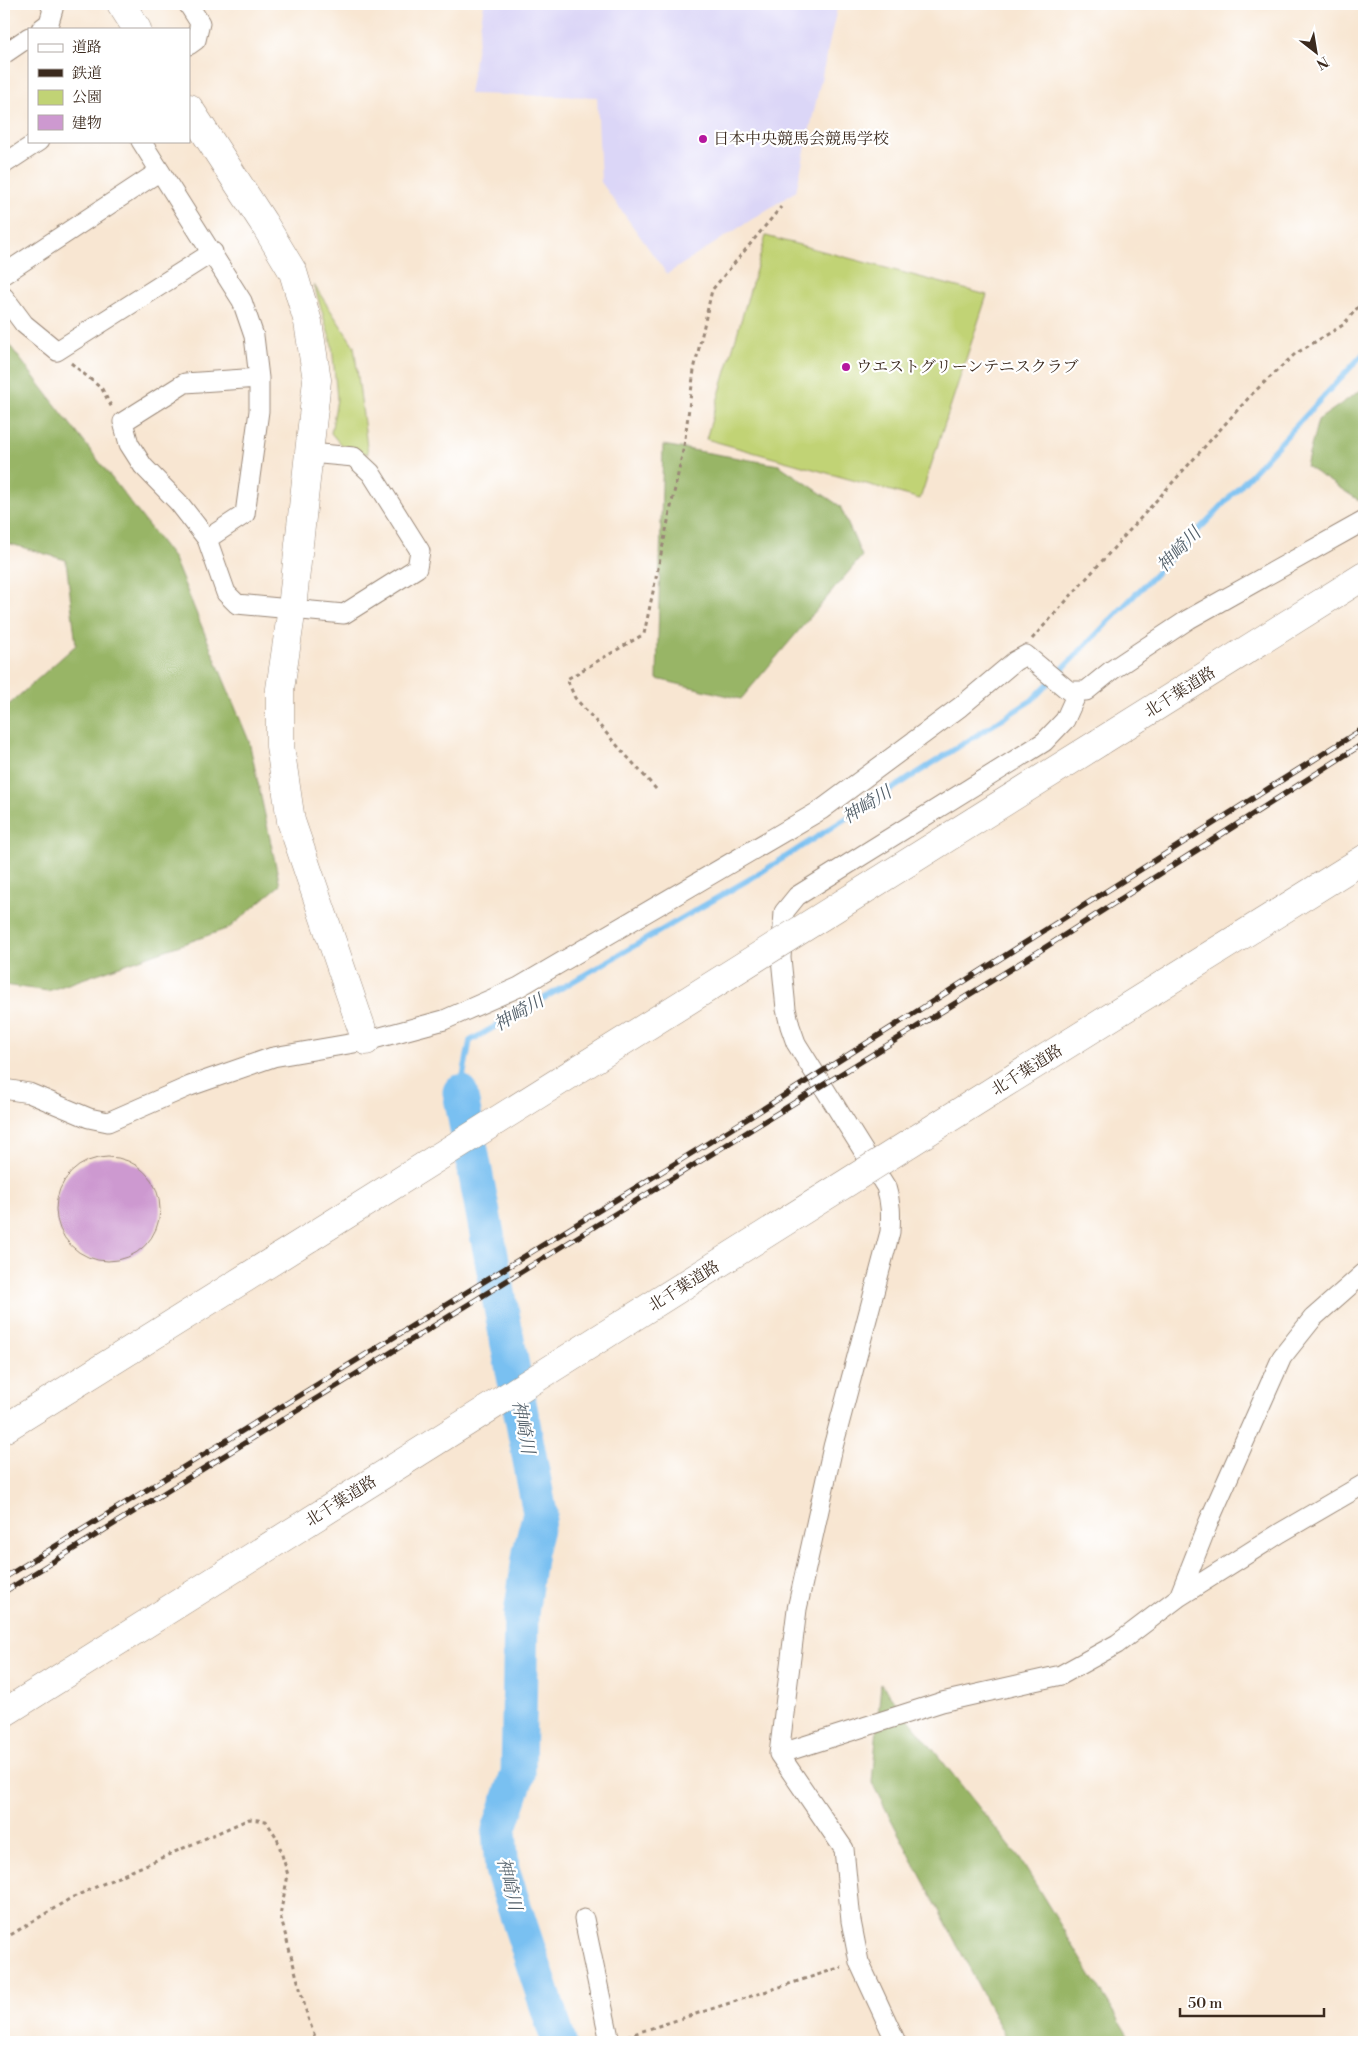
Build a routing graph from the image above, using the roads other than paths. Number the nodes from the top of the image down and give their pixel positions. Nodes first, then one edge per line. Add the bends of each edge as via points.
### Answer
1 (50, 4) edge
2 (121, 4) edge
3 (188, 4) edge
4 (42, 28) edge
5 (136, 28) edge
6 (28, 38) edge
7 (190, 43) edge
8 (4, 54) edge
9 (190, 110) edge
10 (37, 142) edge
11 (142, 142) edge
12 (4, 164) edge
13 (160, 171) junction
14 (213, 252) junction
15 (4, 274) edge
16 (4, 297) edge
17 (259, 378) junction
18 (310, 453) junction
19 (1364, 521) edge
20 (207, 539) junction
21 (1364, 576) edge
22 (292, 608) junction
23 (1070, 689) junction
24 (1364, 859) edge
25 (366, 1041) junction
26 (4, 1089) edge
27 (1364, 1273) edge
28 (4, 1429) edge
29 (1364, 1484) edge
30 (1179, 1597) junction
31 (4, 1713) edge
32 (779, 1754) junction
33 (584, 1919) dead end
34 (610, 2042) edge
35 (896, 2042) edge

1 - 4 street via 53,9 49,23
2 - 5 main road
3 - 7 street via 200,23 196,40
6 - 8 street
9 - 18 main road via 292,272 308,322 317,380
10 - 12 street
11 - 13 street
13 - 14 street
13 - 15 street
14 - 16 street via 58,351 24,324
14 - 17 street via 242,301 254,336
17 - 20 street via 259,411 245,514
17 - 20 street via 185,383 123,422 129,444 143,466 179,503
18 - 22 main road
18 - 22 street via 354,457 371,473 420,551 417,568 344,614
19 - 23 street via 1189,619 1086,691
20 - 22 street via 226,593 237,604
21 - 28 main road, 北千葉道路, bridge
22 - 25 main road via 280,689 280,746 291,821
23 - 25 street via 1026,655 821,810 628,924 519,987 444,1020
23 - 32 street via 1065,720 1044,742 797,896 784,912 781,958 790,1026 796,1043 886,1187 891,1213 890,1232 834,1447 797,1609
24 - 31 main road, 北千葉道路, bridge
25 - 26 street via 273,1057 190,1086 108,1122 29,1093
27 - 30 street via 1314,1318 1282,1358 1208,1521
29 - 30 street
30 - 32 street via 1117,1644 1061,1675 942,1702
32 - 35 street via 844,1849 851,1921 859,1962
33 - 34 street

